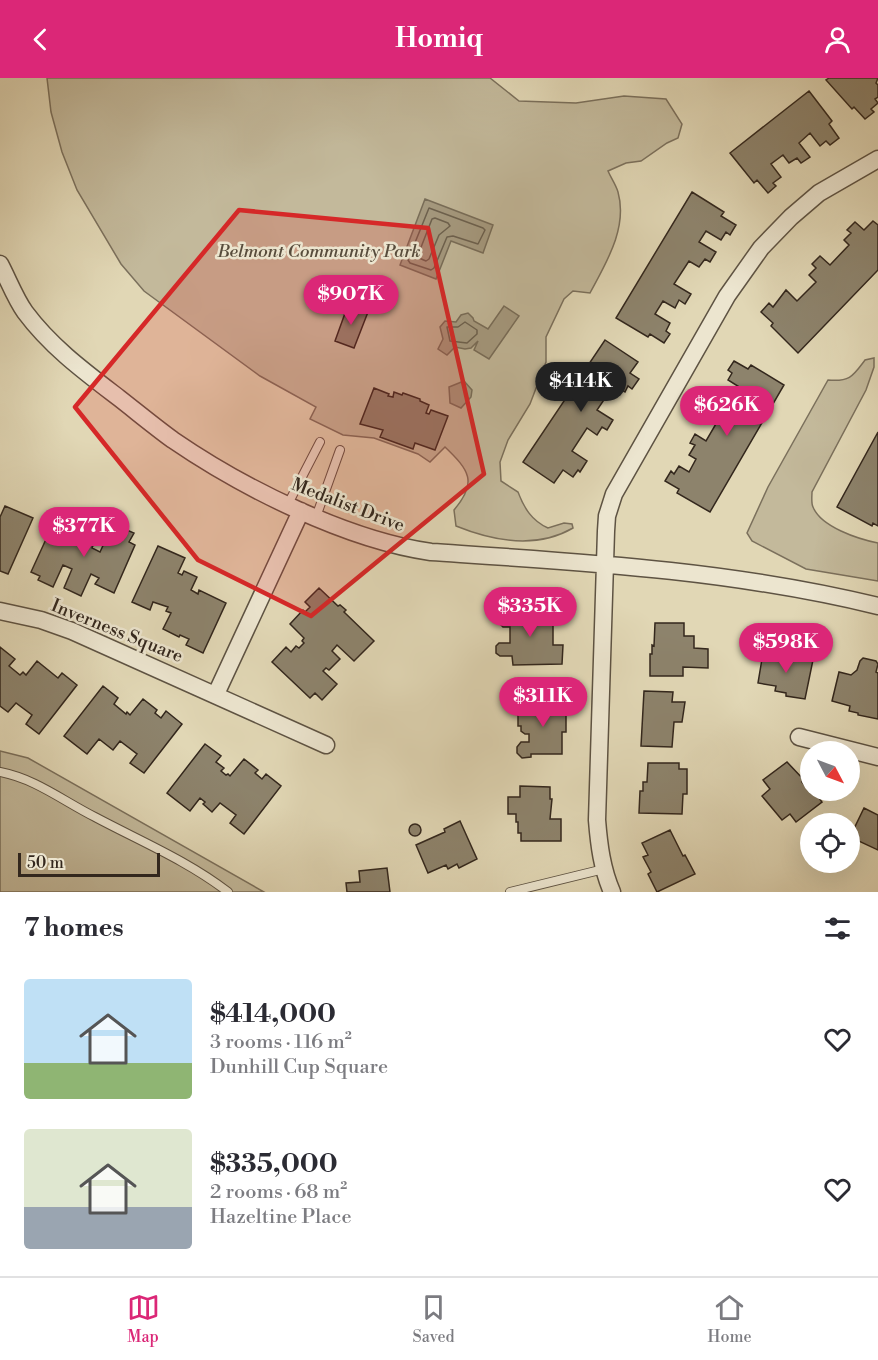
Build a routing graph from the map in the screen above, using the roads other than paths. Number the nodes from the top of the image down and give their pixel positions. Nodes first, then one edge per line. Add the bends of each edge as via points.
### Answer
1 (878, 159) edge
2 (0, 264) edge
3 (320, 442) dead end
4 (339, 450) dead end
5 (302, 511) junction
6 (606, 564) junction
7 (878, 606) edge
8 (0, 611) edge
9 (216, 694) junction
10 (799, 737) dead end
11 (326, 745) dead end
12 (878, 757) edge
13 (0, 772) edge
14 (604, 868) junction
15 (228, 892) edge
16 (510, 892) edge
17 (612, 892) edge

1 - 6 street via 819,193 761,248 740,277 614,494 607,516
2 - 5 street, Medalist Drive via 24,310 73,364 173,440
3 - 5 lane
4 - 5 lane
5 - 6 street, Medalist Drive via 372,539 407,548
5 - 9 street
6 - 7 street, Medalist Drive via 768,583
6 - 14 street via 597,820
8 - 9 street, Inverness Square via 72,631
9 - 11 street, Inverness Square
10 - 12 street
13 - 15 lane via 45,788
14 - 16 lane
14 - 17 street

